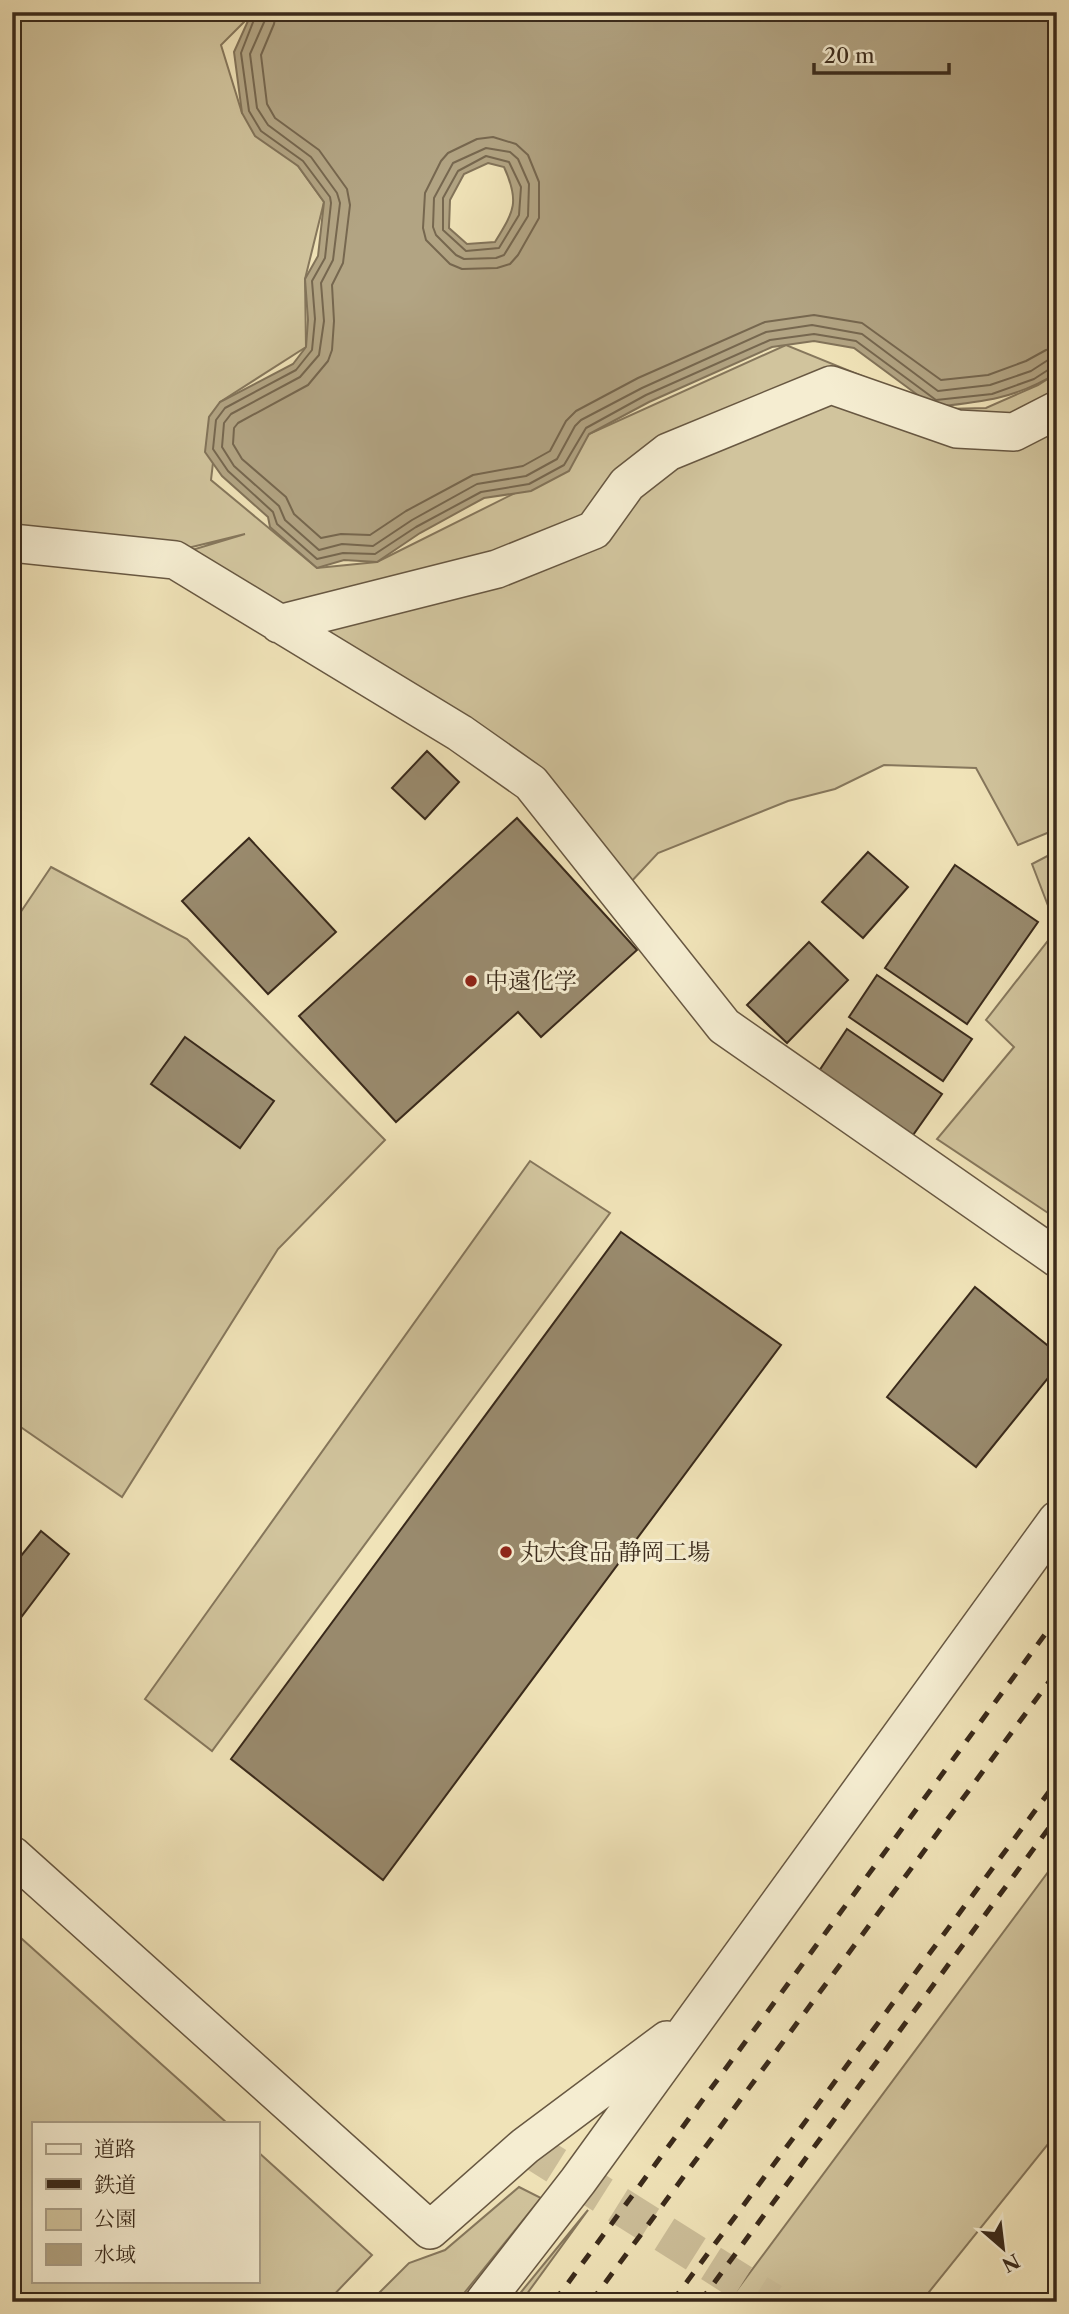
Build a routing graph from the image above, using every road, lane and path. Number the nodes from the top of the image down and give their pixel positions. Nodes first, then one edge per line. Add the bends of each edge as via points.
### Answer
1 (1057, 410) edge
2 (12, 543) edge
3 (279, 624) junction
4 (1057, 1258) edge
5 (1057, 1520) edge
6 (12, 1854) edge
7 (696, 2019) junction
8 (484, 2302) edge

1 - 3 street via 1014,432 957,429 831,385 668,452 627,484 594,530 497,569
2 - 3 street via 175,560
3 - 4 street via 460,733 531,783 724,1026
5 - 7 street
6 - 7 street via 430,2230 525,2146
7 - 8 street

